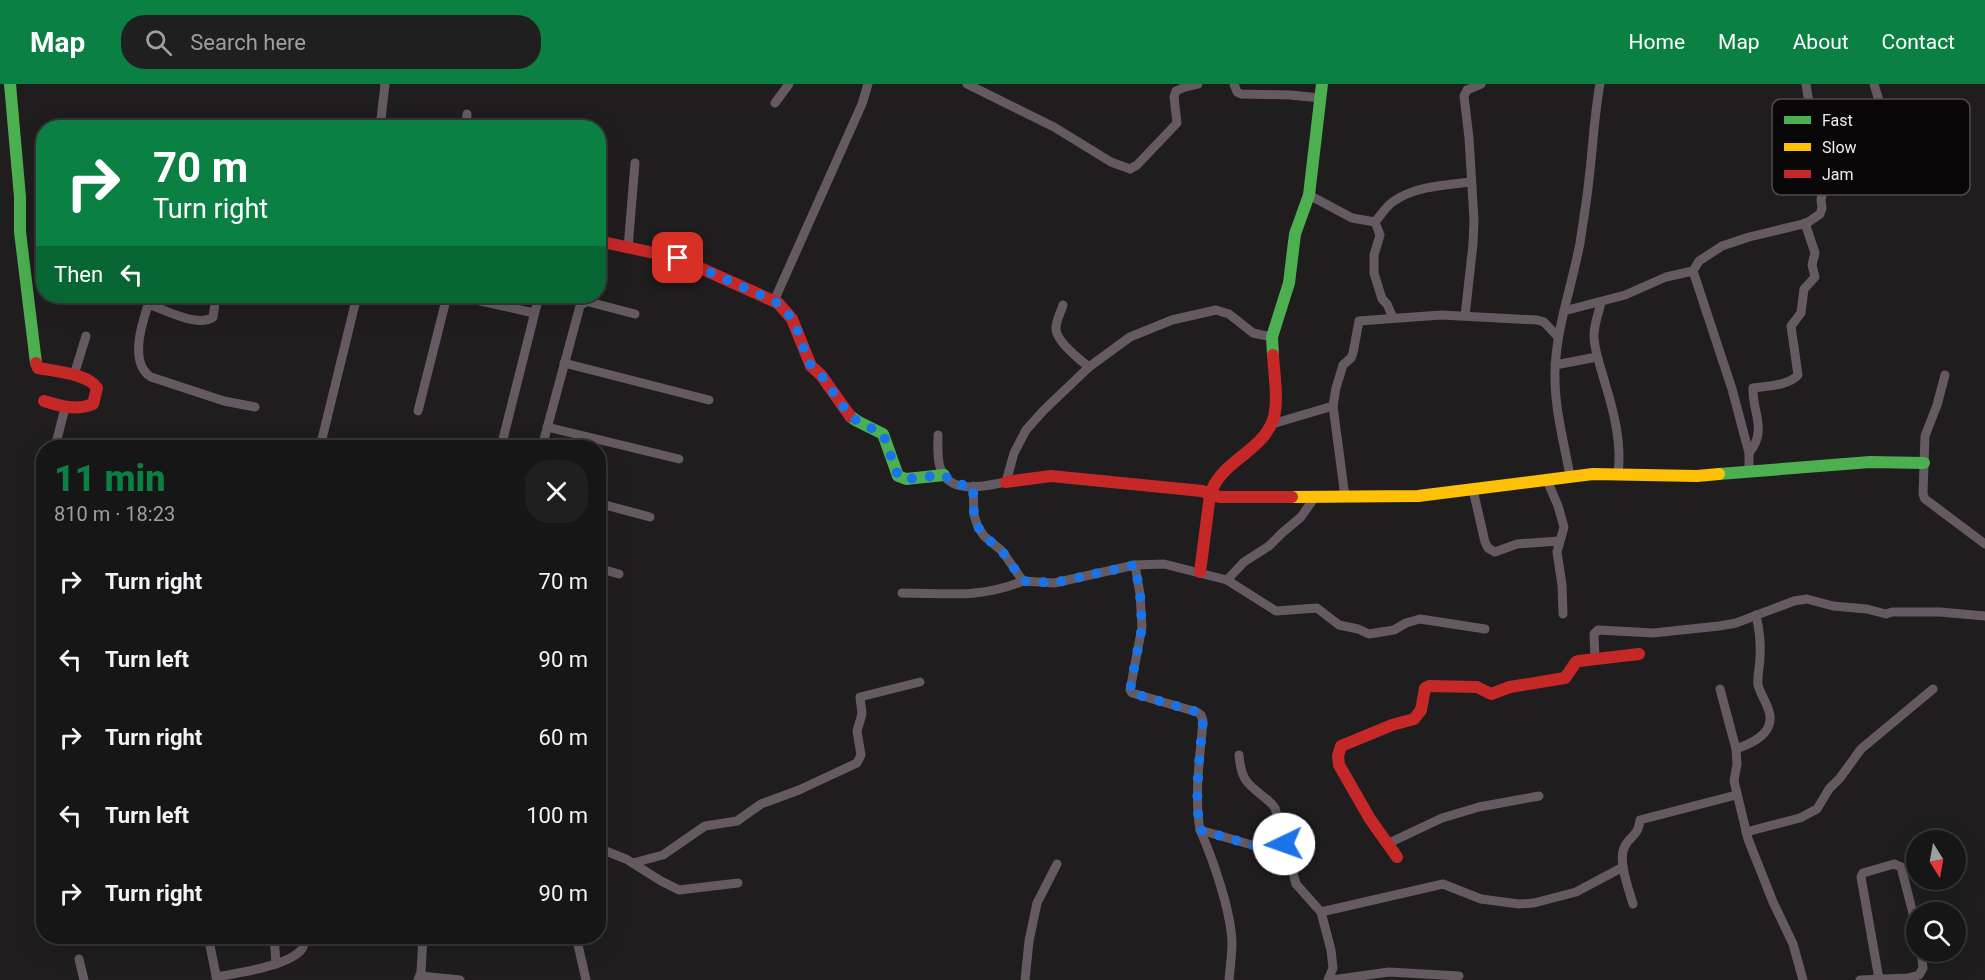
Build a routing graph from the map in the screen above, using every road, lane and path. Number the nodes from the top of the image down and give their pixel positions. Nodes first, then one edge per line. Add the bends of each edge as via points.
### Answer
1 (10, 84) edge
2 (385, 84) edge
3 (789, 84) edge
4 (868, 84) edge
5 (967, 84) edge
6 (1198, 84) edge
7 (1234, 84) edge
8 (1289, 84) edge
9 (1322, 84) edge
10 (1481, 84) edge
11 (1600, 84) edge
12 (1806, 84) edge
13 (1874, 84) edge
14 (1290, 95) junction
15 (1321, 98) junction
16 (1808, 99) edge
17 (1878, 99) edge
18 (775, 103) dead end
19 (467, 114) dead end
20 (382, 120) edge
21 (467, 120) edge
22 (635, 163) dead end
23 (1471, 183) junction
24 (1309, 195) junction
25 (1822, 195) edge
26 (1375, 222) junction
27 (1805, 224) junction
28 (606, 243) edge
29 (628, 248) junction
30 (1693, 271) junction
31 (774, 301) junction
32 (1601, 302) junction
33 (149, 303) edge
34 (157, 303) edge
35 (215, 303) dead end
36 (355, 303) edge
37 (445, 303) edge
38 (489, 303) edge
39 (536, 303) edge
40 (583, 303) edge
41 (593, 303) edge
42 (1063, 305) dead end
43 (1564, 311) junction
44 (534, 313) junction
45 (634, 314) dead end
46 (1466, 316) junction
47 (1392, 318) junction
48 (86, 336) dead end
49 (1272, 337) junction
50 (1558, 337) junction
51 (1597, 357) junction
52 (564, 363) junction
53 (1555, 365) junction
54 (1089, 368) junction
55 (74, 375) junction
56 (1945, 375) dead end
57 (709, 400) dead end
58 (44, 401) dead end
59 (1333, 406) junction
60 (255, 407) dead end
61 (65, 408) junction
62 (418, 411) dead end
63 (1272, 424) junction
64 (548, 427) junction
65 (938, 435) dead end
66 (57, 440) edge
67 (322, 440) edge
68 (503, 440) edge
69 (544, 440) edge
70 (601, 440) edge
71 (606, 441) edge
72 (1749, 453) junction
73 (679, 459) dead end
74 (1924, 463) junction
75 (1749, 470) junction
76 (1618, 474) junction
77 (944, 475) junction
78 (1570, 476) junction
79 (1547, 480) junction
80 (1006, 482) junction
81 (973, 486) junction
82 (1473, 490) junction
83 (1210, 495) junction
84 (1315, 497) junction
85 (1345, 497) junction
86 (606, 505) edge
87 (650, 517) dead end
88 (1559, 541) junction
89 (1985, 544) edge
90 (1135, 565) junction
91 (606, 570) edge
92 (1200, 572) junction
93 (619, 574) dead end
94 (1227, 580) junction
95 (1023, 581) junction
96 (902, 592) dead end
97 (1563, 614) dead end
98 (1756, 615) junction
99 (1985, 616) edge
100 (1485, 629) dead end
101 (1639, 654) dead end
102 (1596, 658) junction
103 (920, 682) dead end
104 (1720, 689) dead end
105 (1933, 689) dead end
106 (1736, 749) junction
107 (1239, 755) dead end
108 (1736, 795) junction
109 (1539, 796) dead end
110 (1200, 830) junction
111 (1746, 832) junction
112 (1389, 843) junction
113 (1284, 844) junction
114 (606, 851) edge
115 (1397, 857) dead end
116 (633, 863) junction
117 (1057, 864) dead end
118 (1623, 867) junction
119 (738, 883) dead end
120 (1910, 902) edge
121 (1633, 904) dead end
122 (1321, 912) junction
123 (210, 944) edge
124 (275, 944) edge
125 (304, 944) edge
126 (422, 944) edge
127 (578, 944) edge
128 (79, 959) dead end
129 (1922, 962) edge
130 (276, 964) junction
131 (1459, 976) dead end
132 (418, 978) edge
133 (217, 979) edge
134 (1879, 979) edge
135 (84, 980) edge
136 (460, 980) edge
137 (586, 980) edge
138 (1025, 980) edge
139 (1229, 980) edge
140 (1330, 980) edge
141 (1803, 980) edge
142 (1860, 980) edge

1 - 55 street via 20,232 36,365
2 - 20 street
3 - 18 street
4 - 31 street
5 - 6 street via 1130,169 1177,123 1176,91
7 - 14 street via 1241,94
8 - 14 street
9 - 15 street
10 - 23 street via 1467,90 1464,96
11 - 43 street via 1588,191
12 - 16 street
13 - 17 street
14 - 15 street
15 - 24 street
19 - 21 street
22 - 29 street
23 - 26 street via 1434,186 1395,200
23 - 46 street via 1473,244
24 - 26 street via 1352,218
24 - 49 street via 1295,234 1289,283
25 - 27 street via 1822,210
26 - 47 street via 1380,235 1374,273
27 - 30 street via 1722,246 1699,261
27 - 72 street via 1815,253 1815,274 1804,289 1801,313 1791,326 1798,375 1779,384 1753,388 1758,436
28 - 29 street
29 - 31 street via 678,258
30 - 32 street
30 - 72 street
31 - 77 street via 792,319 809,363 847,412 883,434 898,476 906,479
32 - 43 street
32 - 51 street via 1594,333
33 - 60 street via 138,346 147,375 224,401
34 - 35 street via 196,321 207,321 213,316
36 - 67 street
37 - 62 street
38 - 44 street
39 - 44 street
40 - 52 street
41 - 45 street
42 - 54 street via 1057,333
43 - 50 street
44 - 68 street
46 - 47 street
46 - 50 street via 1540,321
47 - 59 street via 1359,321 1353,353 1343,365
48 - 55 street
49 - 54 street via 1253,333 1229,314 1216,310 1155,325 1130,337
49 - 63 street
50 - 53 street
51 - 53 street
51 - 76 street via 1620,455
52 - 57 street
52 - 64 street
53 - 78 street via 1557,404
54 - 80 street via 1026,430
55 - 61 street via 94,383 94,401 90,406
56 - 74 street via 1925,436
58 - 61 street
59 - 63 street
59 - 85 street
61 - 66 street
63 - 83 street via 1217,478
64 - 69 street
64 - 70 street
65 - 77 street
71 - 73 street
72 - 75 street
74 - 75 street via 1870,462
74 - 89 street via 1925,499
75 - 76 street via 1697,476
76 - 78 street
77 - 81 street via 954,484
78 - 79 street
79 - 82 street
79 - 88 street via 1563,520
80 - 81 street
80 - 83 street via 1066,477
81 - 95 street via 978,527 1002,551
82 - 85 street
82 - 88 street via 1485,542 1491,551 1517,544
83 - 84 street
83 - 92 street
84 - 85 street
84 - 94 street via 1301,517
86 - 87 street
88 - 97 street
90 - 92 street via 1164,564
90 - 95 street via 1054,583
90 - 110 street via 1142,627 1130,690 1201,715
91 - 93 street
92 - 94 street
94 - 100 street via 1271,609 1317,608 1339,626 1369,634 1394,630 1420,619
95 - 96 street via 998,590 960,595
98 - 99 street via 1811,599 1886,614
98 - 102 street via 1719,626 1670,632 1598,630 1594,633
98 - 106 street via 1761,648 1758,680 1769,726 1754,741
101 - 102 street
102 - 112 street via 1576,662 1565,678 1491,694 1478,687 1429,686 1414,719 1341,746 1339,765 1370,819
103 - 116 street via 860,697 859,761 761,804 737,820 705,826 663,855
104 - 106 street
105 - 111 street via 1861,749 1817,808 1800,818
106 - 108 street
107 - 113 street via 1242,775 1275,808
108 - 111 street
108 - 118 street via 1640,820 1637,833 1623,848
109 - 112 street via 1442,818
110 - 113 street via 1259,847
110 - 139 street via 1229,920
111 - 141 street via 1793,944
112 - 115 street
113 - 122 street via 1296,884
114 - 116 street
116 - 119 street via 679,890
117 - 138 street via 1037,903
118 - 121 street
118 - 122 street via 1576,892 1534,903 1481,899 1443,884
120 - 134 street via 1901,867 1894,864 1863,873
122 - 140 street via 1331,950
123 - 133 street
124 - 130 street
125 - 130 street via 299,952
126 - 132 street
127 - 137 street
128 - 135 street
129 - 134 street via 1919,975
130 - 133 street
131 - 140 street via 1389,972
132 - 136 street
134 - 142 street

